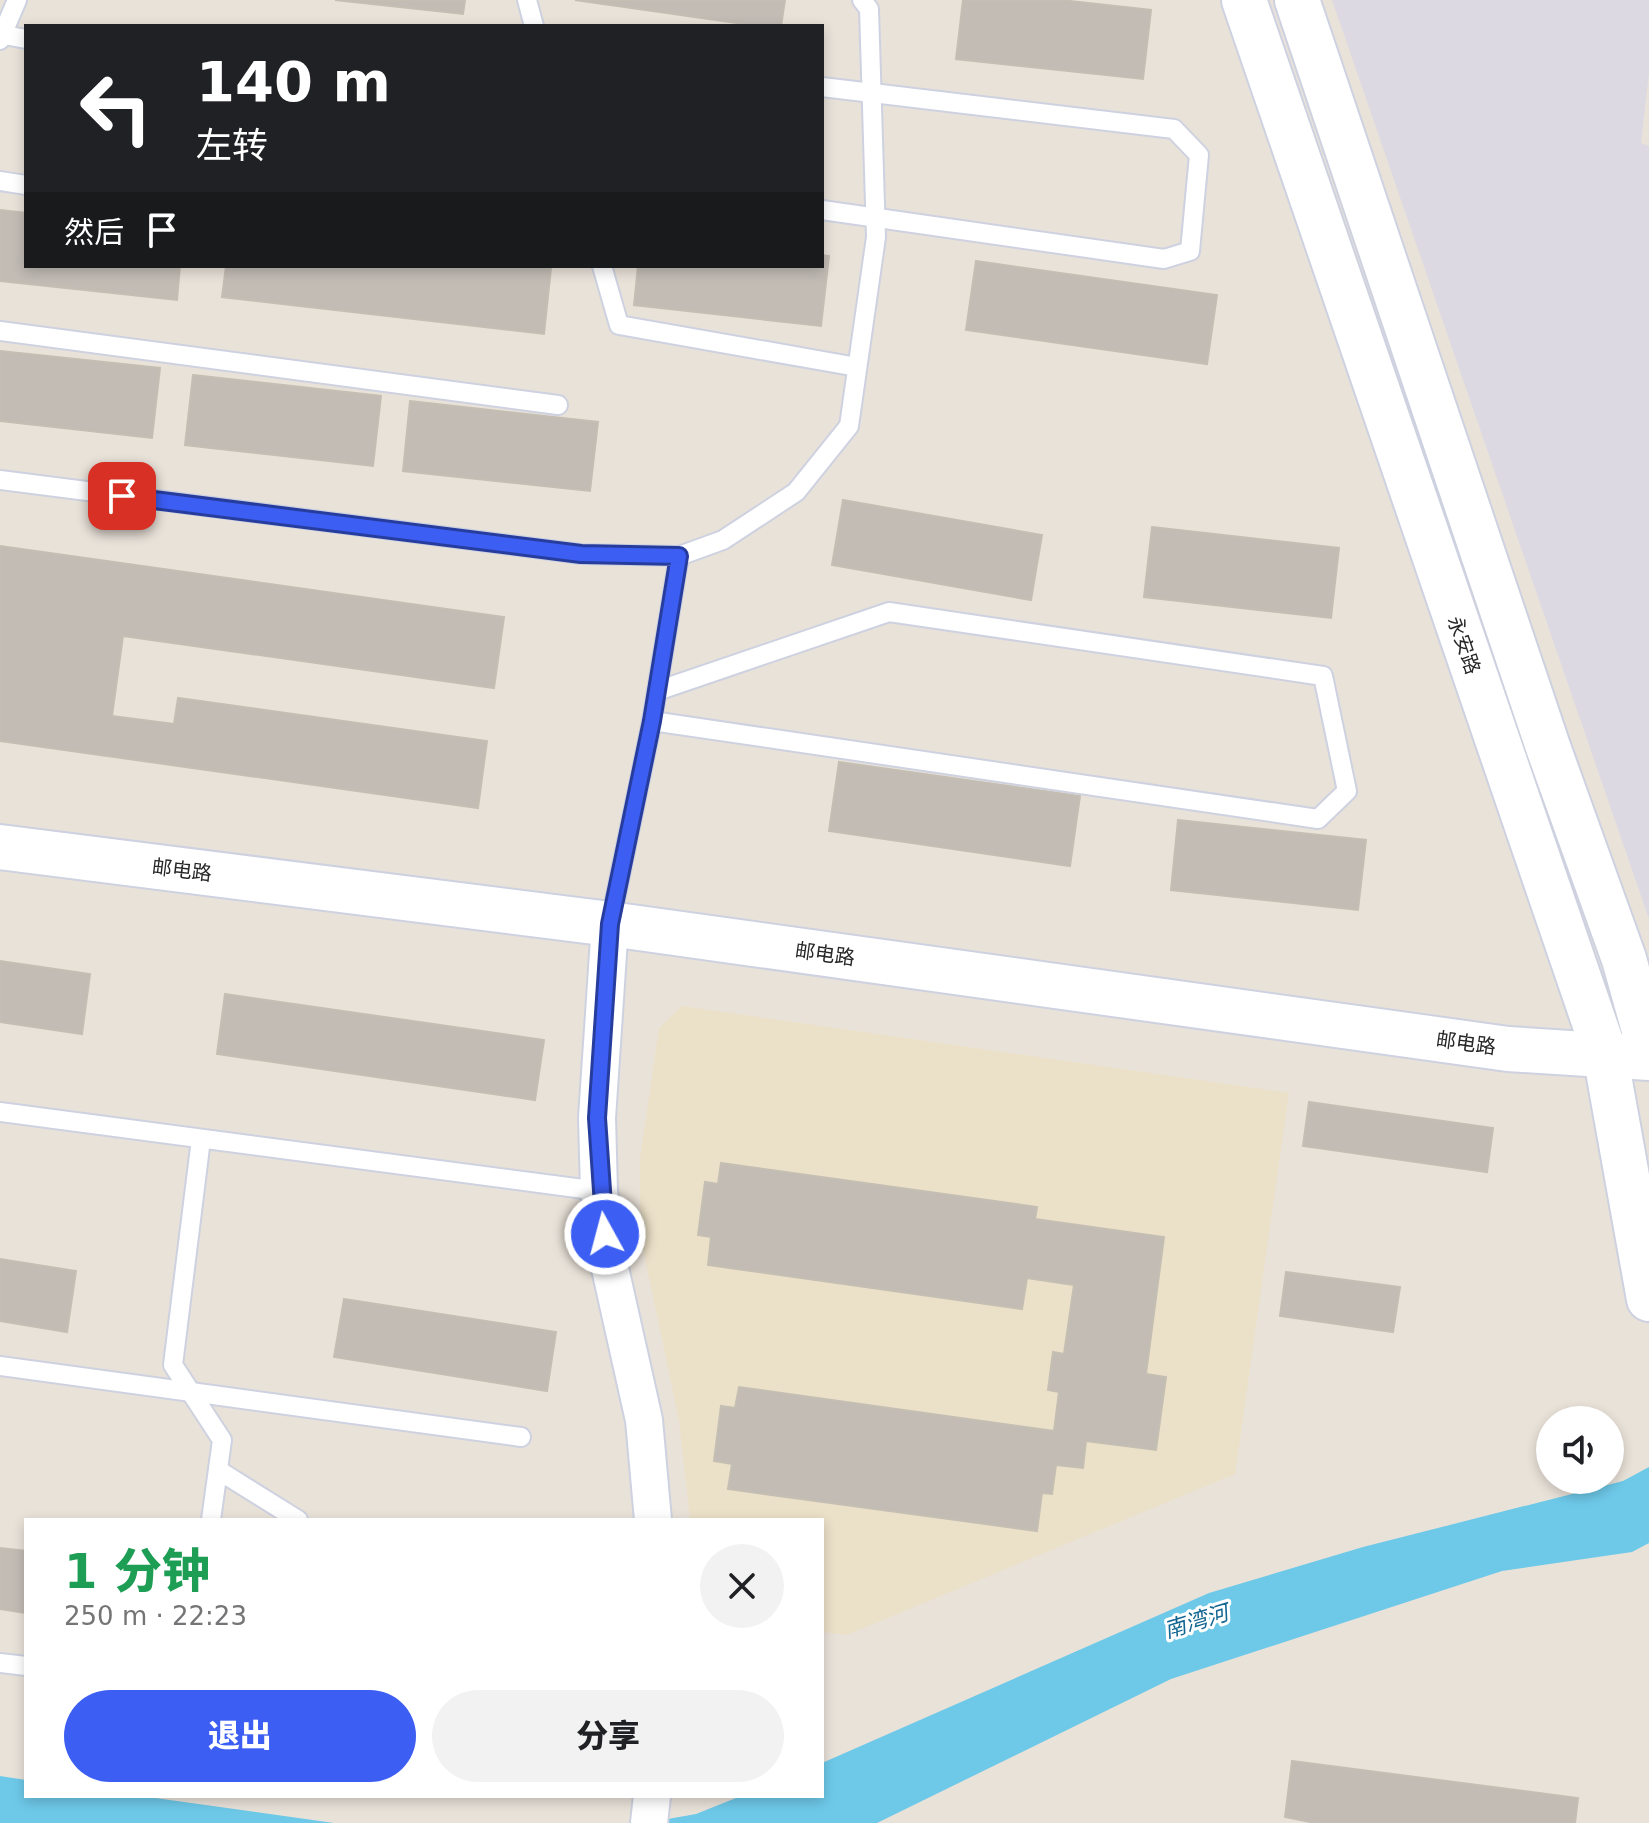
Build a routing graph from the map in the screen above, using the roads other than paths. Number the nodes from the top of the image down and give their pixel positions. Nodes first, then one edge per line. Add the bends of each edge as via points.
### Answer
1 (17, 0) edge
2 (527, 0) edge
3 (862, 0) edge
4 (1244, 0) edge
5 (1297, 0) edge
6 (533, 24) edge
7 (1, 37) edge
8 (24, 39) edge
9 (824, 87) edge
10 (872, 93) junction
11 (0, 181) edge
12 (24, 185) edge
13 (824, 210) edge
14 (876, 218) junction
15 (603, 268) edge
16 (0, 331) edge
17 (857, 367) junction
18 (558, 405) dead end
19 (0, 480) edge
20 (679, 556) junction
21 (657, 691) junction
22 (652, 721) junction
23 (0, 847) edge
24 (610, 924) junction
25 (1649, 1048) edge
26 (1605, 1054) junction
27 (1649, 1058) edge
28 (0, 1112) edge
29 (201, 1139) junction
30 (599, 1191) junction
31 (1649, 1299) edge
32 (0, 1366) edge
33 (189, 1389) junction
34 (521, 1437) dead end
35 (218, 1470) junction
36 (211, 1518) edge
37 (295, 1518) edge
38 (653, 1518) edge
39 (0, 1663) edge
40 (24, 1666) edge
41 (652, 1798) edge
42 (649, 1823) edge

1 - 7 lane
2 - 6 lane
3 - 10 lane via 869,9
4 - 26 street, 永安路
5 - 25 street via 1624,959
7 - 8 lane
9 - 10 lane
10 - 14 lane
10 - 14 lane via 1174,129 1199,155 1190,251 1164,259
11 - 12 lane
13 - 14 lane
14 - 17 lane
15 - 17 lane via 619,325
16 - 18 lane
17 - 20 lane via 849,426 796,492 723,540
19 - 20 lane via 581,554
20 - 21 lane
21 - 22 lane
21 - 22 lane via 889,612 1323,676 1347,791 1318,819
22 - 24 lane
23 - 24 street, 邮电路
24 - 26 street, 邮电路 via 1508,1049
24 - 30 street via 597,1118
26 - 27 street, 邮电路
26 - 31 street, 永安路
28 - 29 lane
29 - 30 lane
29 - 33 lane via 173,1365
30 - 38 street via 607,1255 644,1420
32 - 33 lane
33 - 34 lane
33 - 35 lane via 222,1440
35 - 36 lane
35 - 37 lane
39 - 40 lane
41 - 42 street

